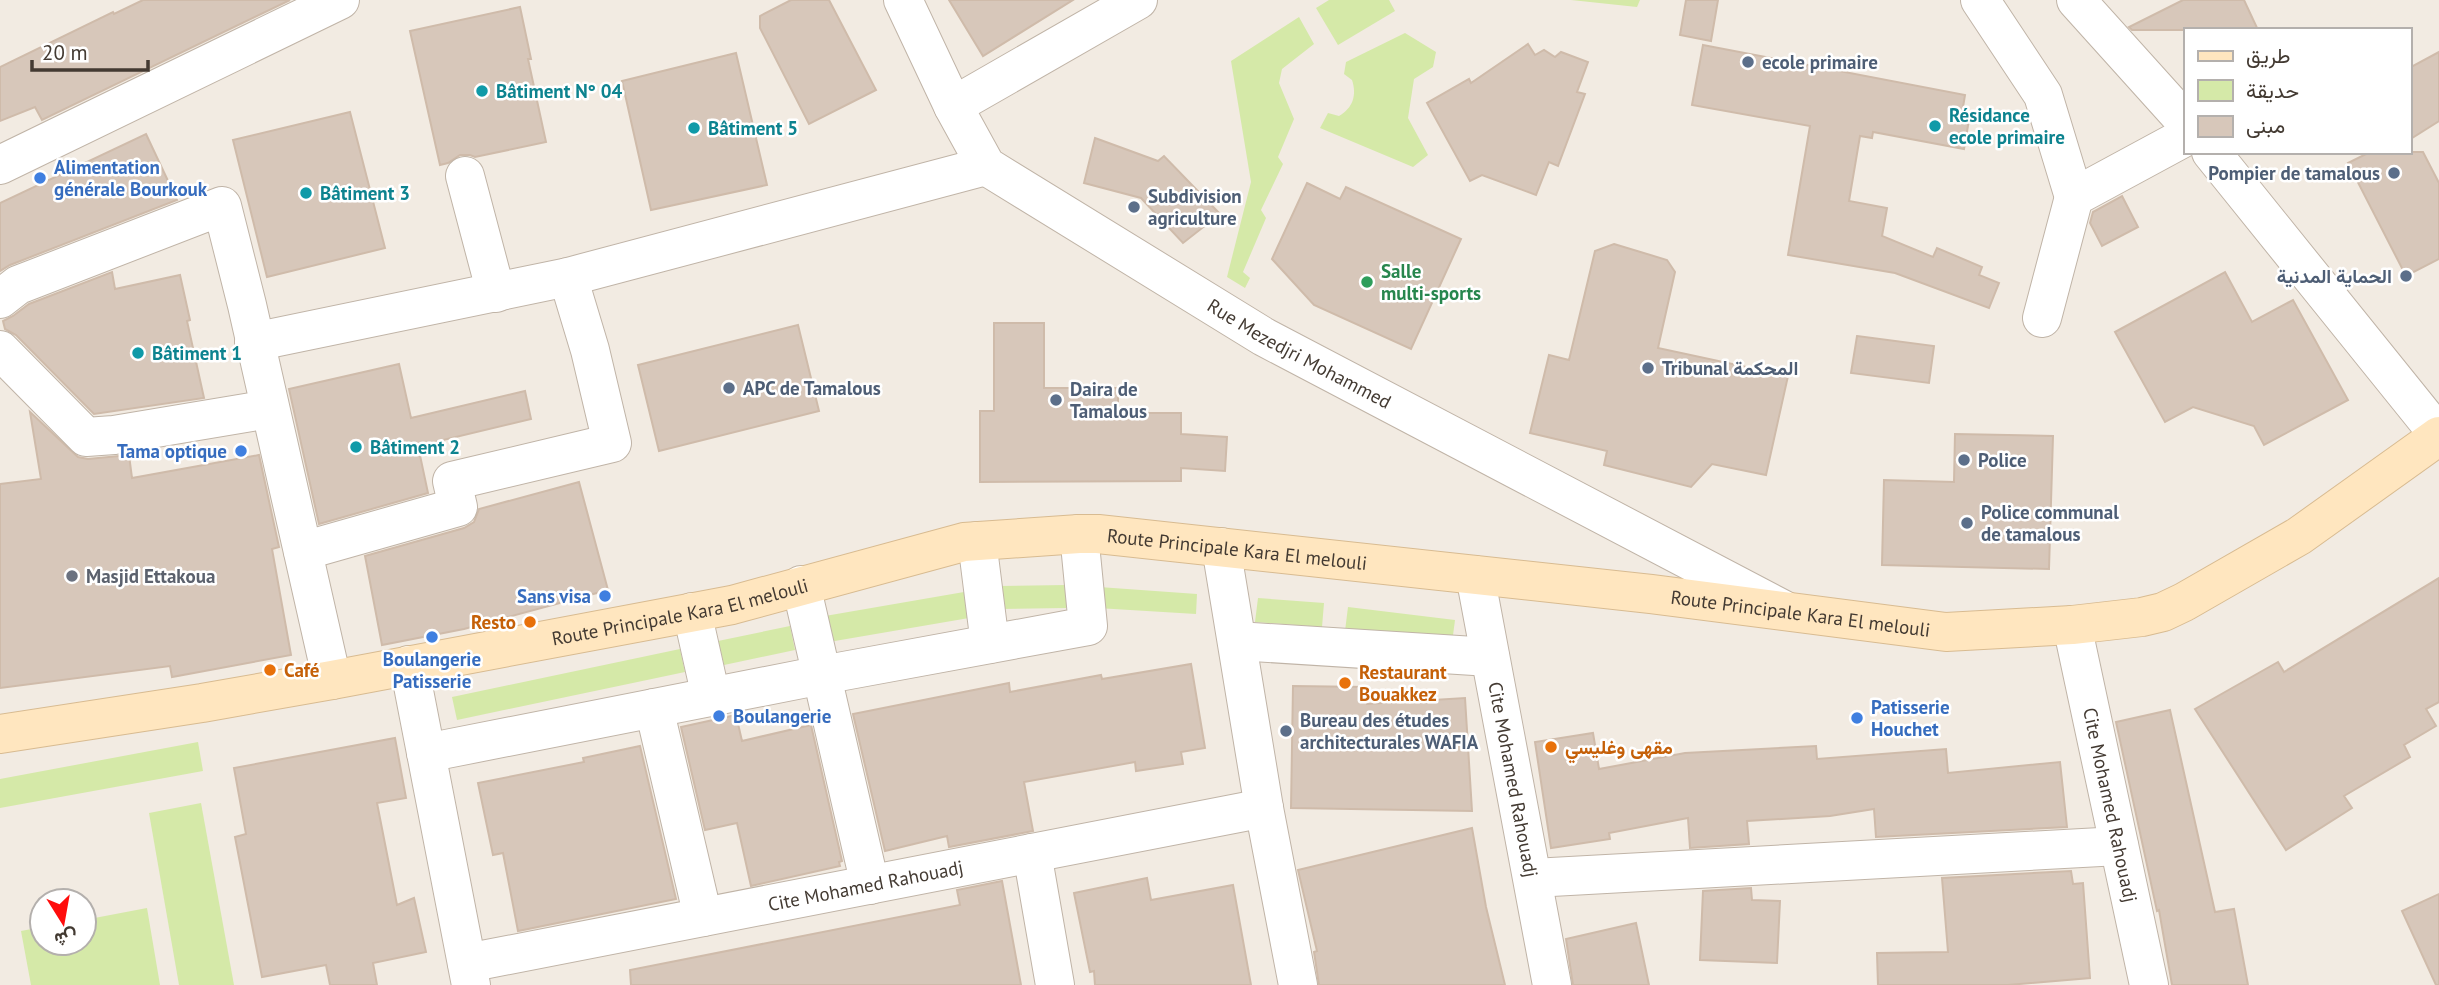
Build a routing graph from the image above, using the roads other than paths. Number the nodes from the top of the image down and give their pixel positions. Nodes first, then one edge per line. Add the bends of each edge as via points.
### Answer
1 (340, 0) edge
2 (903, 0) edge
3 (1138, 0) edge
4 (1980, 0) edge
5 (2076, 0) edge
6 (953, 106) junction
7 (2184, 120) edge
8 (2184, 138) edge
9 (2213, 154) edge
10 (0, 165) edge
11 (986, 166) junction
12 (465, 176) dead end
13 (2074, 197) junction
14 (568, 277) junction
15 (496, 293) junction
16 (0, 299) edge
17 (2042, 318) dead end
18 (254, 342) junction
19 (0, 350) edge
20 (270, 410) junction
21 (2439, 436) edge
22 (1079, 534) junction
23 (976, 541) junction
24 (1220, 547) junction
25 (1665, 548) junction
26 (303, 551) junction
27 (1475, 575) junction
28 (802, 585) junction
29 (1666, 596) junction
30 (1786, 611) junction
31 (692, 612) junction
32 (2072, 625) junction
33 (1237, 641) junction
34 (990, 644) junction
35 (1490, 657) junction
36 (409, 665) junction
37 (822, 675) junction
38 (332, 680) junction
39 (711, 697) junction
40 (654, 708) junction
41 (0, 734) edge
42 (426, 753) junction
43 (1264, 808) junction
44 (2119, 846) junction
45 (1032, 853) junction
46 (1533, 878) junction
47 (870, 885) junction
48 (703, 917) junction
49 (469, 974) edge
50 (1055, 985) edge
51 (1298, 985) edge
52 (1552, 985) edge
53 (2148, 985) edge

1 - 10 street
2 - 6 street, Rue Mezedjri Mohammed
3 - 6 street
4 - 13 street via 2043,95
5 - 7 street
6 - 11 street, Rue Mezedjri Mohammed
8 - 13 street
9 - 21 street
11 - 14 street
11 - 25 street, Rue Mezedjri Mohammed via 1264,337
12 - 15 street
13 - 17 street
14 - 15 street
14 - 26 street via 612,443 452,481 458,507
15 - 18 street
16 - 18 street via 18,285 222,206
18 - 20 street
19 - 20 street via 86,437
20 - 26 street
21 - 32 main road, Route Principale Kara El melouli via 2299,536 2184,602 2142,617
22 - 23 main road, Route Principale Kara El melouli
22 - 24 main road, Route Principale Kara El melouli
22 - 34 street via 1088,626
23 - 28 main road, Route Principale Kara El melouli
23 - 34 street
24 - 27 main road, Route Principale Kara El melouli
24 - 33 street
25 - 29 street via 1689,576 1691,587
25 - 30 street, Rue Mezedjri Mohammed
26 - 38 street
27 - 29 main road, Route Principale Kara El melouli
27 - 35 street, Cite Mohamed Rahouadj
28 - 31 main road, Route Principale Kara El melouli
28 - 37 street
29 - 30 main road, Route Principale Kara El melouli
30 - 32 main road, Route Principale Kara El melouli via 1946,632
31 - 36 main road, Route Principale Kara El melouli
31 - 39 street
32 - 44 street, Cite Mohamed Rahouadj
33 - 35 street
33 - 43 street
34 - 37 street
35 - 46 street, Cite Mohamed Rahouadj
36 - 38 main road, Route Principale Kara El melouli
36 - 42 street, Cite Mohamed Rahouadj
37 - 39 street
37 - 47 street
38 - 41 main road, Route Principale Kara El melouli
39 - 40 street
40 - 42 street
40 - 48 street
42 - 49 street, Cite Mohamed Rahouadj
43 - 45 street, Cite Mohamed Rahouadj
43 - 51 street
44 - 46 street
44 - 53 street, Cite Mohamed Rahouadj
45 - 47 street, Cite Mohamed Rahouadj
45 - 50 street
46 - 52 street, Cite Mohamed Rahouadj
47 - 48 street, Cite Mohamed Rahouadj
48 - 49 street, Cite Mohamed Rahouadj

